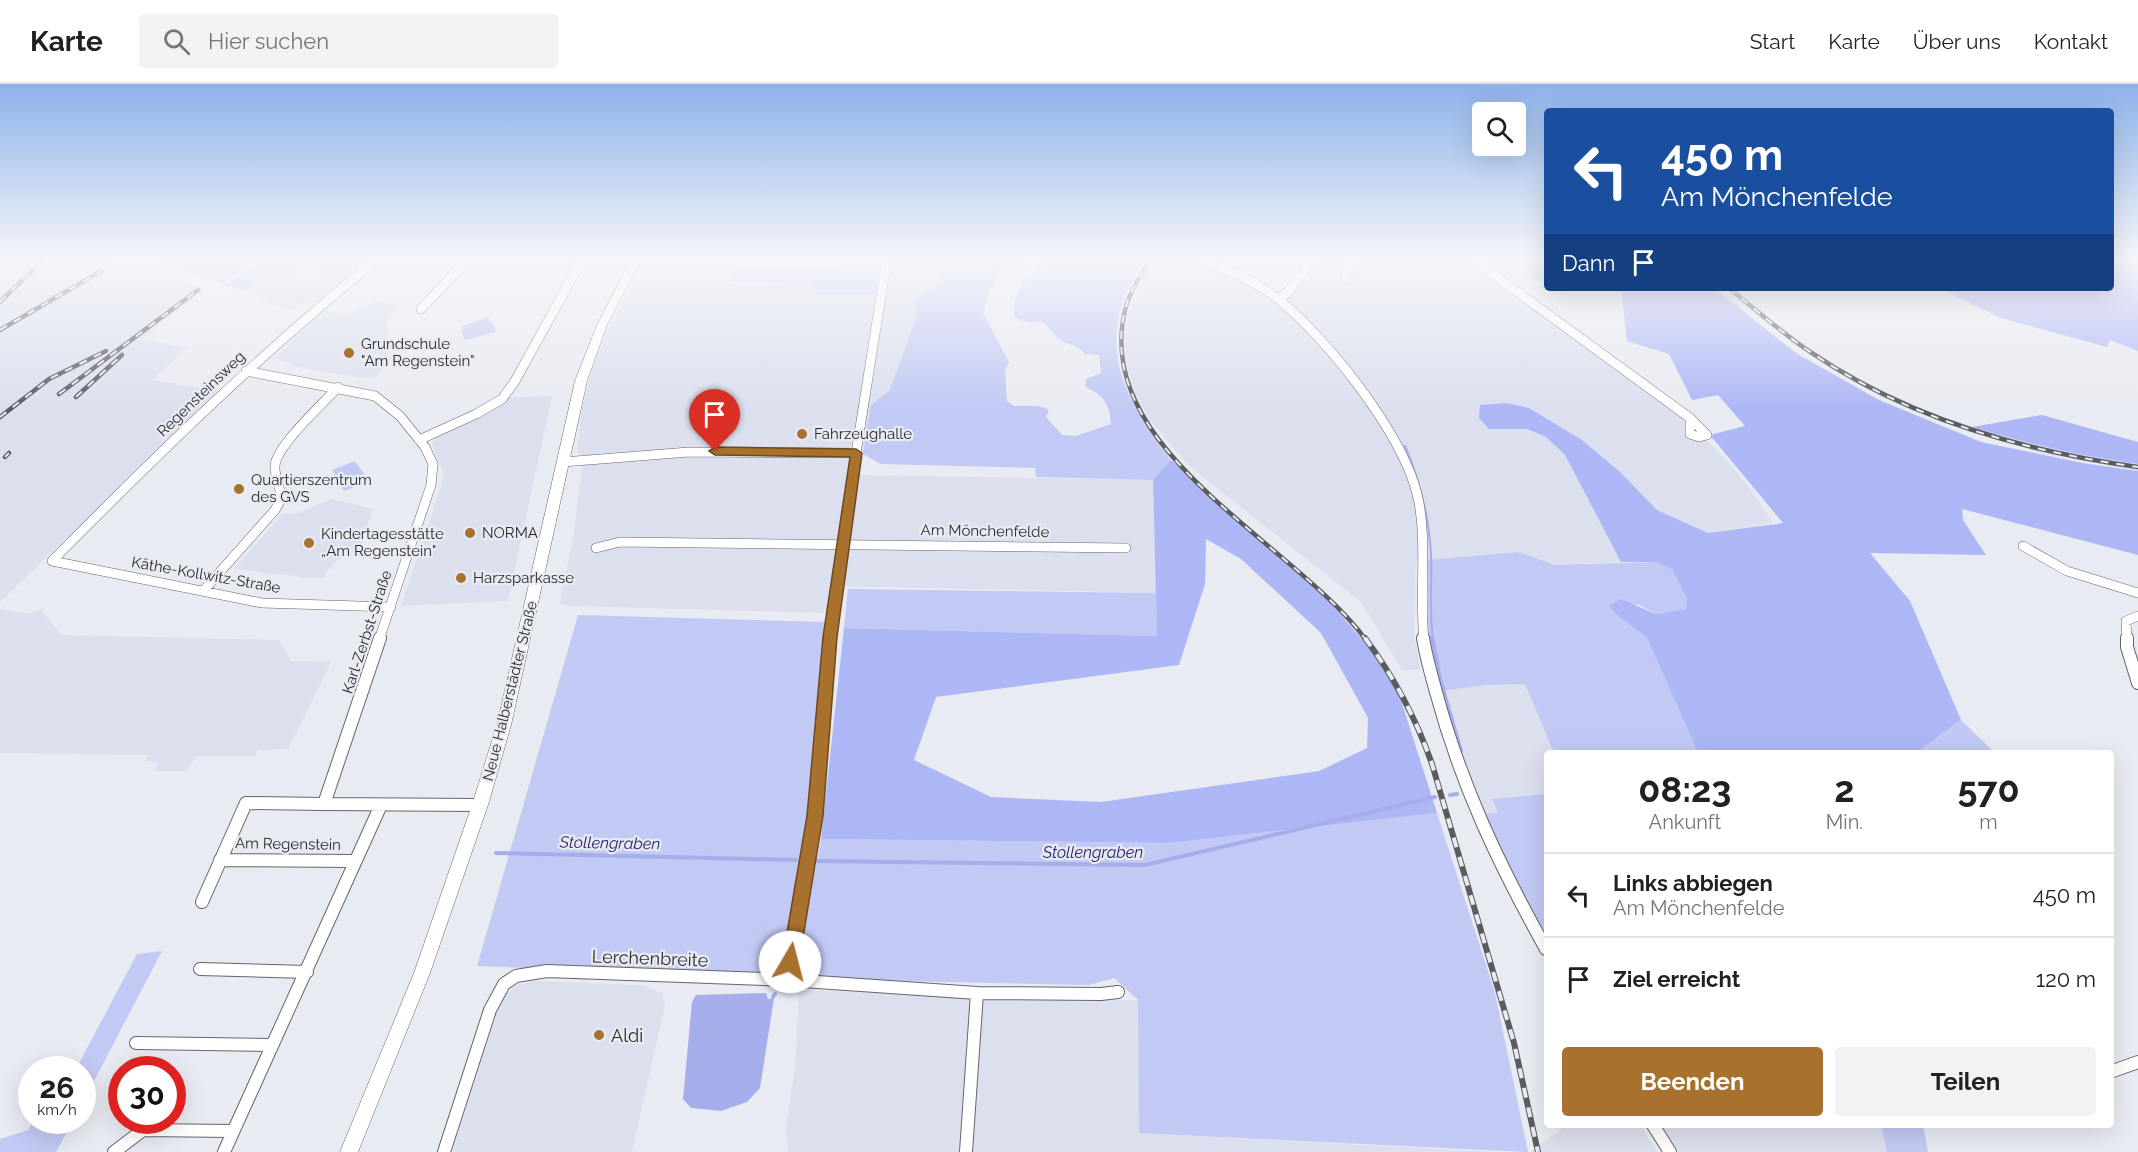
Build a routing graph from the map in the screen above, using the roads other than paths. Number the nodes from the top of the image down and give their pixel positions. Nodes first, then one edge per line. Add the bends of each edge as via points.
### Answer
1 (317, 308) edge
2 (555, 308) edge
3 (610, 308) edge
4 (879, 308) edge
5 (1288, 308) edge
6 (1540, 308) edge
7 (246, 371) junction
8 (338, 387) junction
9 (1690, 417) dead end
10 (419, 440) junction
11 (856, 453) junction
12 (563, 462) junction
13 (843, 544) junction
14 (2024, 546) dead end
15 (596, 548) dead end
16 (1126, 548) dead end
17 (52, 561) joint
18 (203, 591) junction
19 (2138, 593) edge
20 (391, 607) junction
21 (2138, 616) edge
22 (2138, 683) edge
23 (324, 804) junction
24 (381, 805) junction
25 (480, 805) junction
26 (220, 860) junction
27 (354, 861) junction
28 (202, 902) dead end
29 (1544, 945) edge
30 (200, 969) dead end
31 (307, 972) junction
32 (788, 980) junction
33 (1118, 992) dead end
34 (977, 993) junction
35 (136, 1043) dead end
36 (272, 1045) junction
37 (2138, 1062) edge
38 (2114, 1069) edge
39 (1655, 1128) edge
40 (232, 1131) junction
41 (114, 1152) edge
42 (224, 1152) edge
43 (349, 1152) edge
44 (444, 1152) edge
45 (966, 1152) edge
46 (1670, 1152) edge

1 - 7 street, Regensteinsweg
2 - 10 street via 501,399
3 - 12 main road, Neue Halberstädter Straße via 589,357
4 - 11 street
5 - 29 street via 1336,361 1404,458 1417,492 1422,619 1428,665 1446,734 1491,848
6 - 9 street
7 - 8 street, Karl-Zerbst-Straße
7 - 17 street, Regensteinsweg
8 - 10 street, Karl-Zerbst-Straße via 370,394 385,402
8 - 18 street via 278,455 275,466 282,498 275,510
10 - 20 street, Karl-Zerbst-Straße via 432,459 432,483
11 - 12 street via 706,451
11 - 13 street
12 - 25 main road, Neue Halberstädter Straße via 504,725
13 - 15 street, Am Mönchenfelde via 621,542
13 - 16 street, Am Mönchenfelde
13 - 32 street via 825,689 815,816
14 - 19 street via 2067,571
17 - 18 street, Käthe-Kollwitz-Straße
18 - 20 street, Käthe-Kollwitz-Straße via 269,604
20 - 23 street, Karl-Zerbst-Straße
21 - 22 street via 2126,621 2127,646
23 - 24 street
23 - 26 street, Am Regenstein via 246,803
24 - 25 street
24 - 27 street, Am Regenstein
25 - 43 main road, Neue Halberstädter Straße via 422,973
26 - 27 street, Am Regenstein
26 - 28 street, Am Regenstein
27 - 31 street, Am Regenstein
30 - 31 street
31 - 36 street, Am Regenstein
32 - 34 street, Lerchenbreite
32 - 44 street, Lerchenbreite via 547,971 516,976 504,984 490,1010
33 - 34 street, Lerchenbreite
34 - 45 street
35 - 36 street
36 - 40 street, Am Regenstein
37 - 38 street
39 - 46 street
40 - 41 street via 143,1130
40 - 42 street, Am Regenstein

